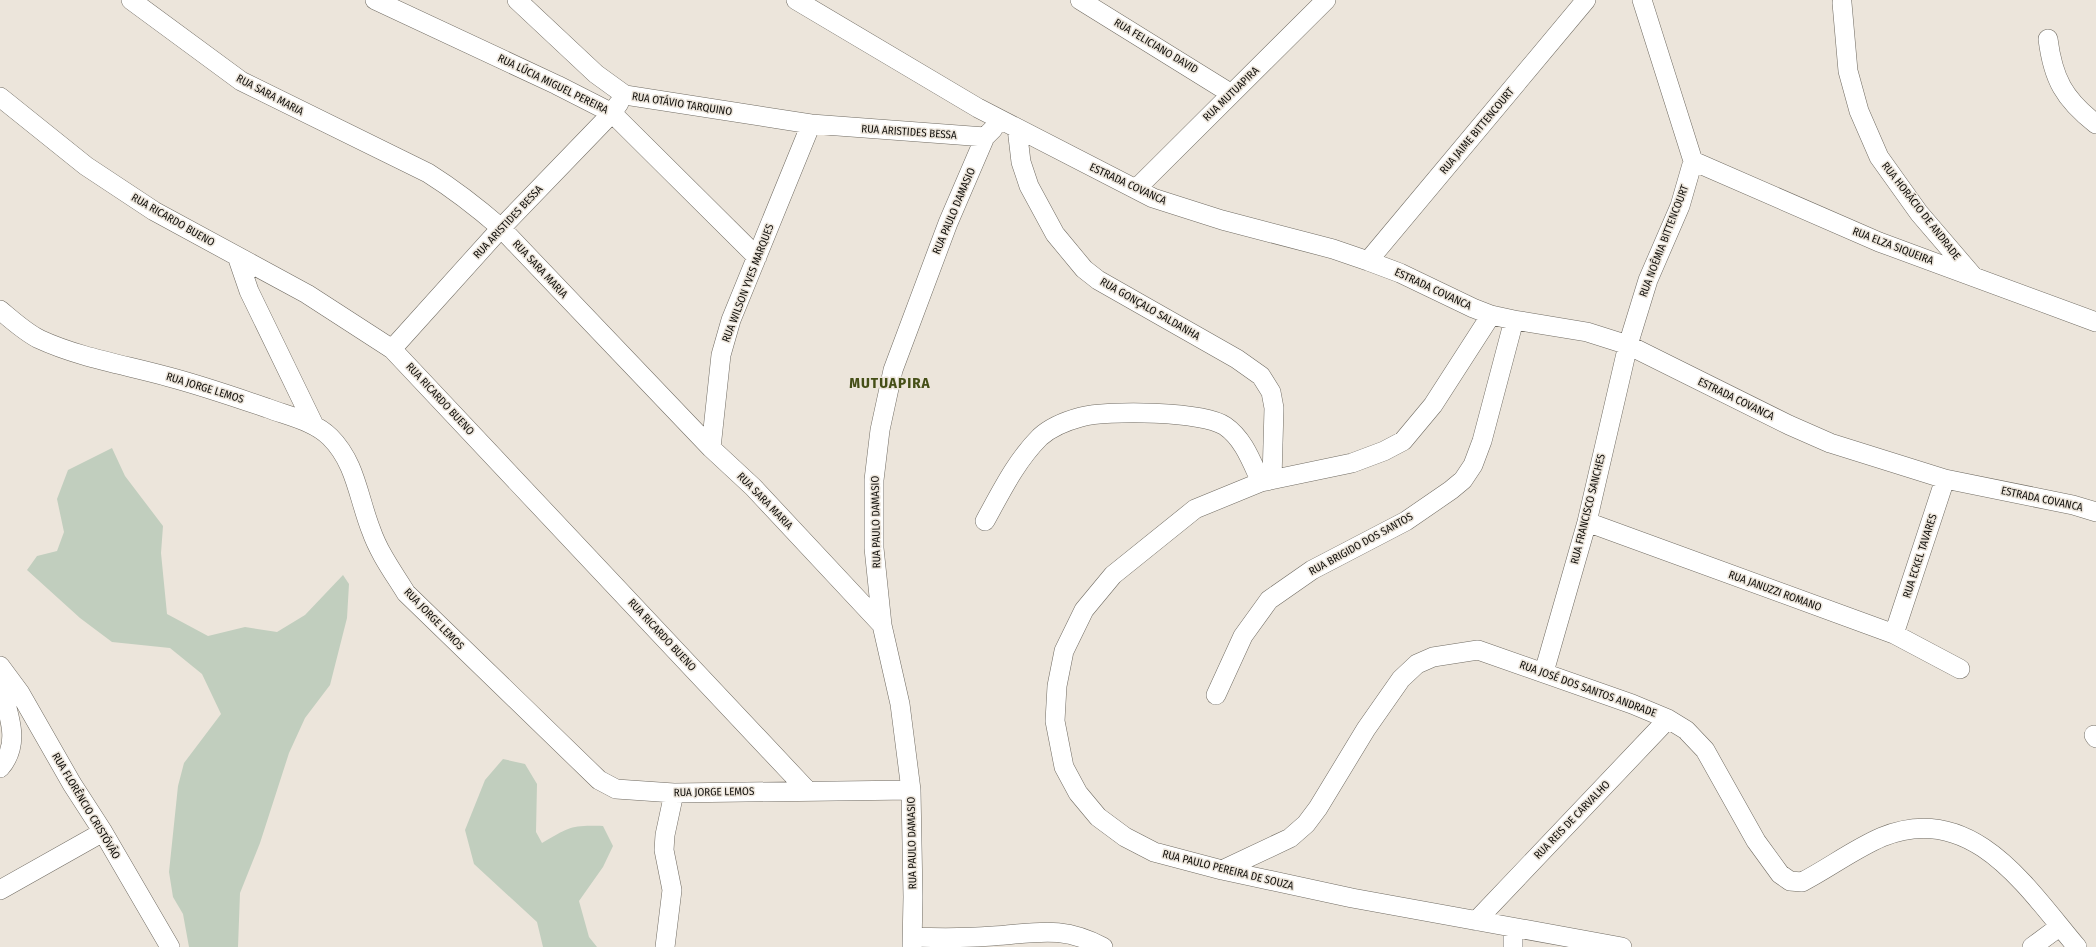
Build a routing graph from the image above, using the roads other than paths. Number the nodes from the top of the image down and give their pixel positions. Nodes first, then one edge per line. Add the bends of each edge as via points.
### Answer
1 (131, 0) edge
2 (375, 0) edge
3 (517, 0) edge
4 (796, 0) edge
5 (1080, 0) edge
6 (1326, 0) edge
7 (1586, 0) edge
8 (1642, 0) edge
9 (1842, 3) dead end
10 (2048, 39) dead end
11 (1230, 93) junction
12 (625, 96) junction
13 (0, 97) edge
14 (612, 113) junction
15 (811, 124) junction
16 (1009, 124) junction
17 (2096, 124) edge
18 (985, 137) junction
19 (1693, 161) junction
20 (1136, 189) junction
21 (501, 228) junction
22 (237, 256) junction
23 (757, 257) junction
24 (1368, 261) junction
25 (1974, 277) junction
26 (0, 310) edge
27 (1491, 315) junction
28 (1514, 320) junction
29 (2096, 322) edge
30 (1628, 345) junction
31 (392, 349) junction
32 (314, 425) junction
33 (711, 448) junction
34 (1945, 479) junction
35 (1267, 481) junction
36 (2096, 512) edge
37 (985, 521) dead end
38 (1586, 522) junction
39 (882, 624) junction
40 (1894, 634) junction
41 (0, 666) edge
42 (1960, 669) dead end
43 (1544, 672) junction
44 (0, 684) edge
45 (1216, 695) dead end
46 (1668, 719) junction
47 (0, 768) edge
48 (807, 790) junction
49 (911, 790) junction
50 (674, 793) junction
51 (103, 832) junction
52 (1222, 870) junction
53 (0, 890) edge
54 (1476, 921) junction
55 (2059, 927) junction
56 (1514, 928) junction
57 (912, 942) edge
58 (170, 947) edge
59 (665, 947) edge
60 (1103, 947) edge
61 (1513, 947) edge
62 (1622, 947) edge
63 (2032, 947) edge
64 (2077, 947) edge

1 - 21 street, RUA SARA MARIA via 241,81 428,173 455,190
2 - 14 street, RUA LÚCIA MIGUEL PEREIRA
3 - 12 street, RUA OTÁVIO TARQUINO via 596,74
4 - 16 street, ESTRADA COVANCA
5 - 11 street, RUA FELICIANO DAVID
6 - 11 street, RUA MUTUAPIRA
7 - 24 street, RUA JAIME BITTENCOURT
8 - 19 street
9 - 25 street, RUA HORÁCIO DE ANDRADE via 1848,71 1859,111 1879,157 1919,213
10 - 17 street via 2051,61 2065,94 2079,111
11 - 20 street, RUA MUTUAPIRA
12 - 14 street, RUA ARISTIDES BESSA
12 - 15 street, RUA OTÁVIO TARQUINO
13 - 22 street, RUA RICARDO BUENO via 92,170 154,211
14 - 21 street, RUA ARISTIDES BESSA
14 - 23 street, RUA LÚCIA MIGUEL PEREIRA
15 - 18 street, RUA ARISTIDES BESSA
15 - 23 street, RUA WILSON YVES MARQUES
16 - 18 street
16 - 20 street, ESTRADA COVANCA
16 - 35 street, RUA GONÇALO SALDANHA via 1029,186 1055,234 1084,269 1098,280 1237,359 1261,376 1271,392 1274,408
18 - 39 street, RUA PAULO DAMASIO via 948,223 893,370 880,430 874,480 874,548
19 - 25 street, RUA ELZA SIQUEIRA via 1879,242
19 - 30 street, RUA NOÊMIA BITTENCOURT via 1680,206 1648,280
20 - 24 street, ESTRADA COVANCA via 1182,208
21 - 31 street, RUA ARISTIDES BESSA
21 - 33 street, RUA SARA MARIA
22 - 31 street, RUA RICARDO BUENO via 307,294
22 - 32 street via 249,291
23 - 33 street, RUA WILSON YVES MARQUES via 731,320 721,355
24 - 27 street, ESTRADA COVANCA
25 - 29 street, RUA ELZA SIQUEIRA
26 - 32 street, RUA JORGE LEMOS via 38,338 65,349 206,387
27 - 28 street, ESTRADA COVANCA
27 - 35 street, RUA PAULO PEREIRA DE SOUZA via 1433,405 1403,441 1352,463
28 - 30 street, ESTRADA COVANCA via 1587,332
28 - 45 street, RUA BRIGIDO DOS SANTOS via 1482,441 1463,480 1406,521 1312,570 1269,600 1243,636
30 - 34 street, ESTRADA COVANCA via 1714,389 1824,440
30 - 38 street, RUA FRANCISCO SANCHES
31 - 48 street, RUA RICARDO BUENO
32 - 50 street, RUA JORGE LEMOS via 341,448 355,476 370,529 382,556 406,593 598,780 616,789
33 - 39 street, RUA SARA MARIA via 753,487
34 - 36 street, ESTRADA COVANCA via 2074,505
34 - 40 street, RUA ECKEL TAVARES
35 - 37 street via 1242,443 1225,427 1212,420 1127,413 1082,417 1058,425 1040,437 1010,474
35 - 52 street, RUA PAULO PEREIRA DE SOUZA via 1195,509 1113,575 1084,610 1064,651 1057,686 1055,721 1064,767 1078,793 1098,817 1125,837 1154,852
38 - 40 street, RUA JANUZZI ROMANO
38 - 43 street, RUA FRANCISCO SANCHES
39 - 49 street, RUA PAULO DAMASIO via 900,704
40 - 42 street, RUA JANUZZI ROMANO
41 - 51 street, RUA FLORÊNCIO CRISTÓVÃO via 20,693 72,784
43 - 46 street, RUA JOSÉ DOS SANTOS ANDRADE
43 - 52 street, RUA JOSÉ DOS SANTOS ANDRADE via 1478,650 1433,657 1417,664 1402,678 1366,729 1306,824 1290,838
44 - 47 street via 13,740 7,760
46 - 54 street, RUA REIS DE CARVALHO
46 - 55 street, RUA JOSÉ DOS SANTOS ANDRADE via 1686,730 1705,750 1756,840 1780,874 1790,881 1802,882 1882,837 1908,829 1947,829 1970,838 1992,854 2041,902
48 - 49 street, RUA JORGE LEMOS
48 - 50 street, RUA JORGE LEMOS
49 - 57 street, RUA PAULO DAMASIO
50 - 59 street via 664,850 672,890
51 - 53 street
51 - 58 street, RUA FLORÊNCIO CRISTÓVÃO
52 - 54 street, RUA PAULO PEREIRA DE SOUZA
54 - 56 street, RUA PAULO PEREIRA DE SOUZA
55 - 63 street
55 - 64 street, RUA JOSÉ DOS SANTOS ANDRADE
56 - 61 street
56 - 62 street, RUA PAULO PEREIRA DE SOUZA
57 - 60 street via 1045,932 1073,934

